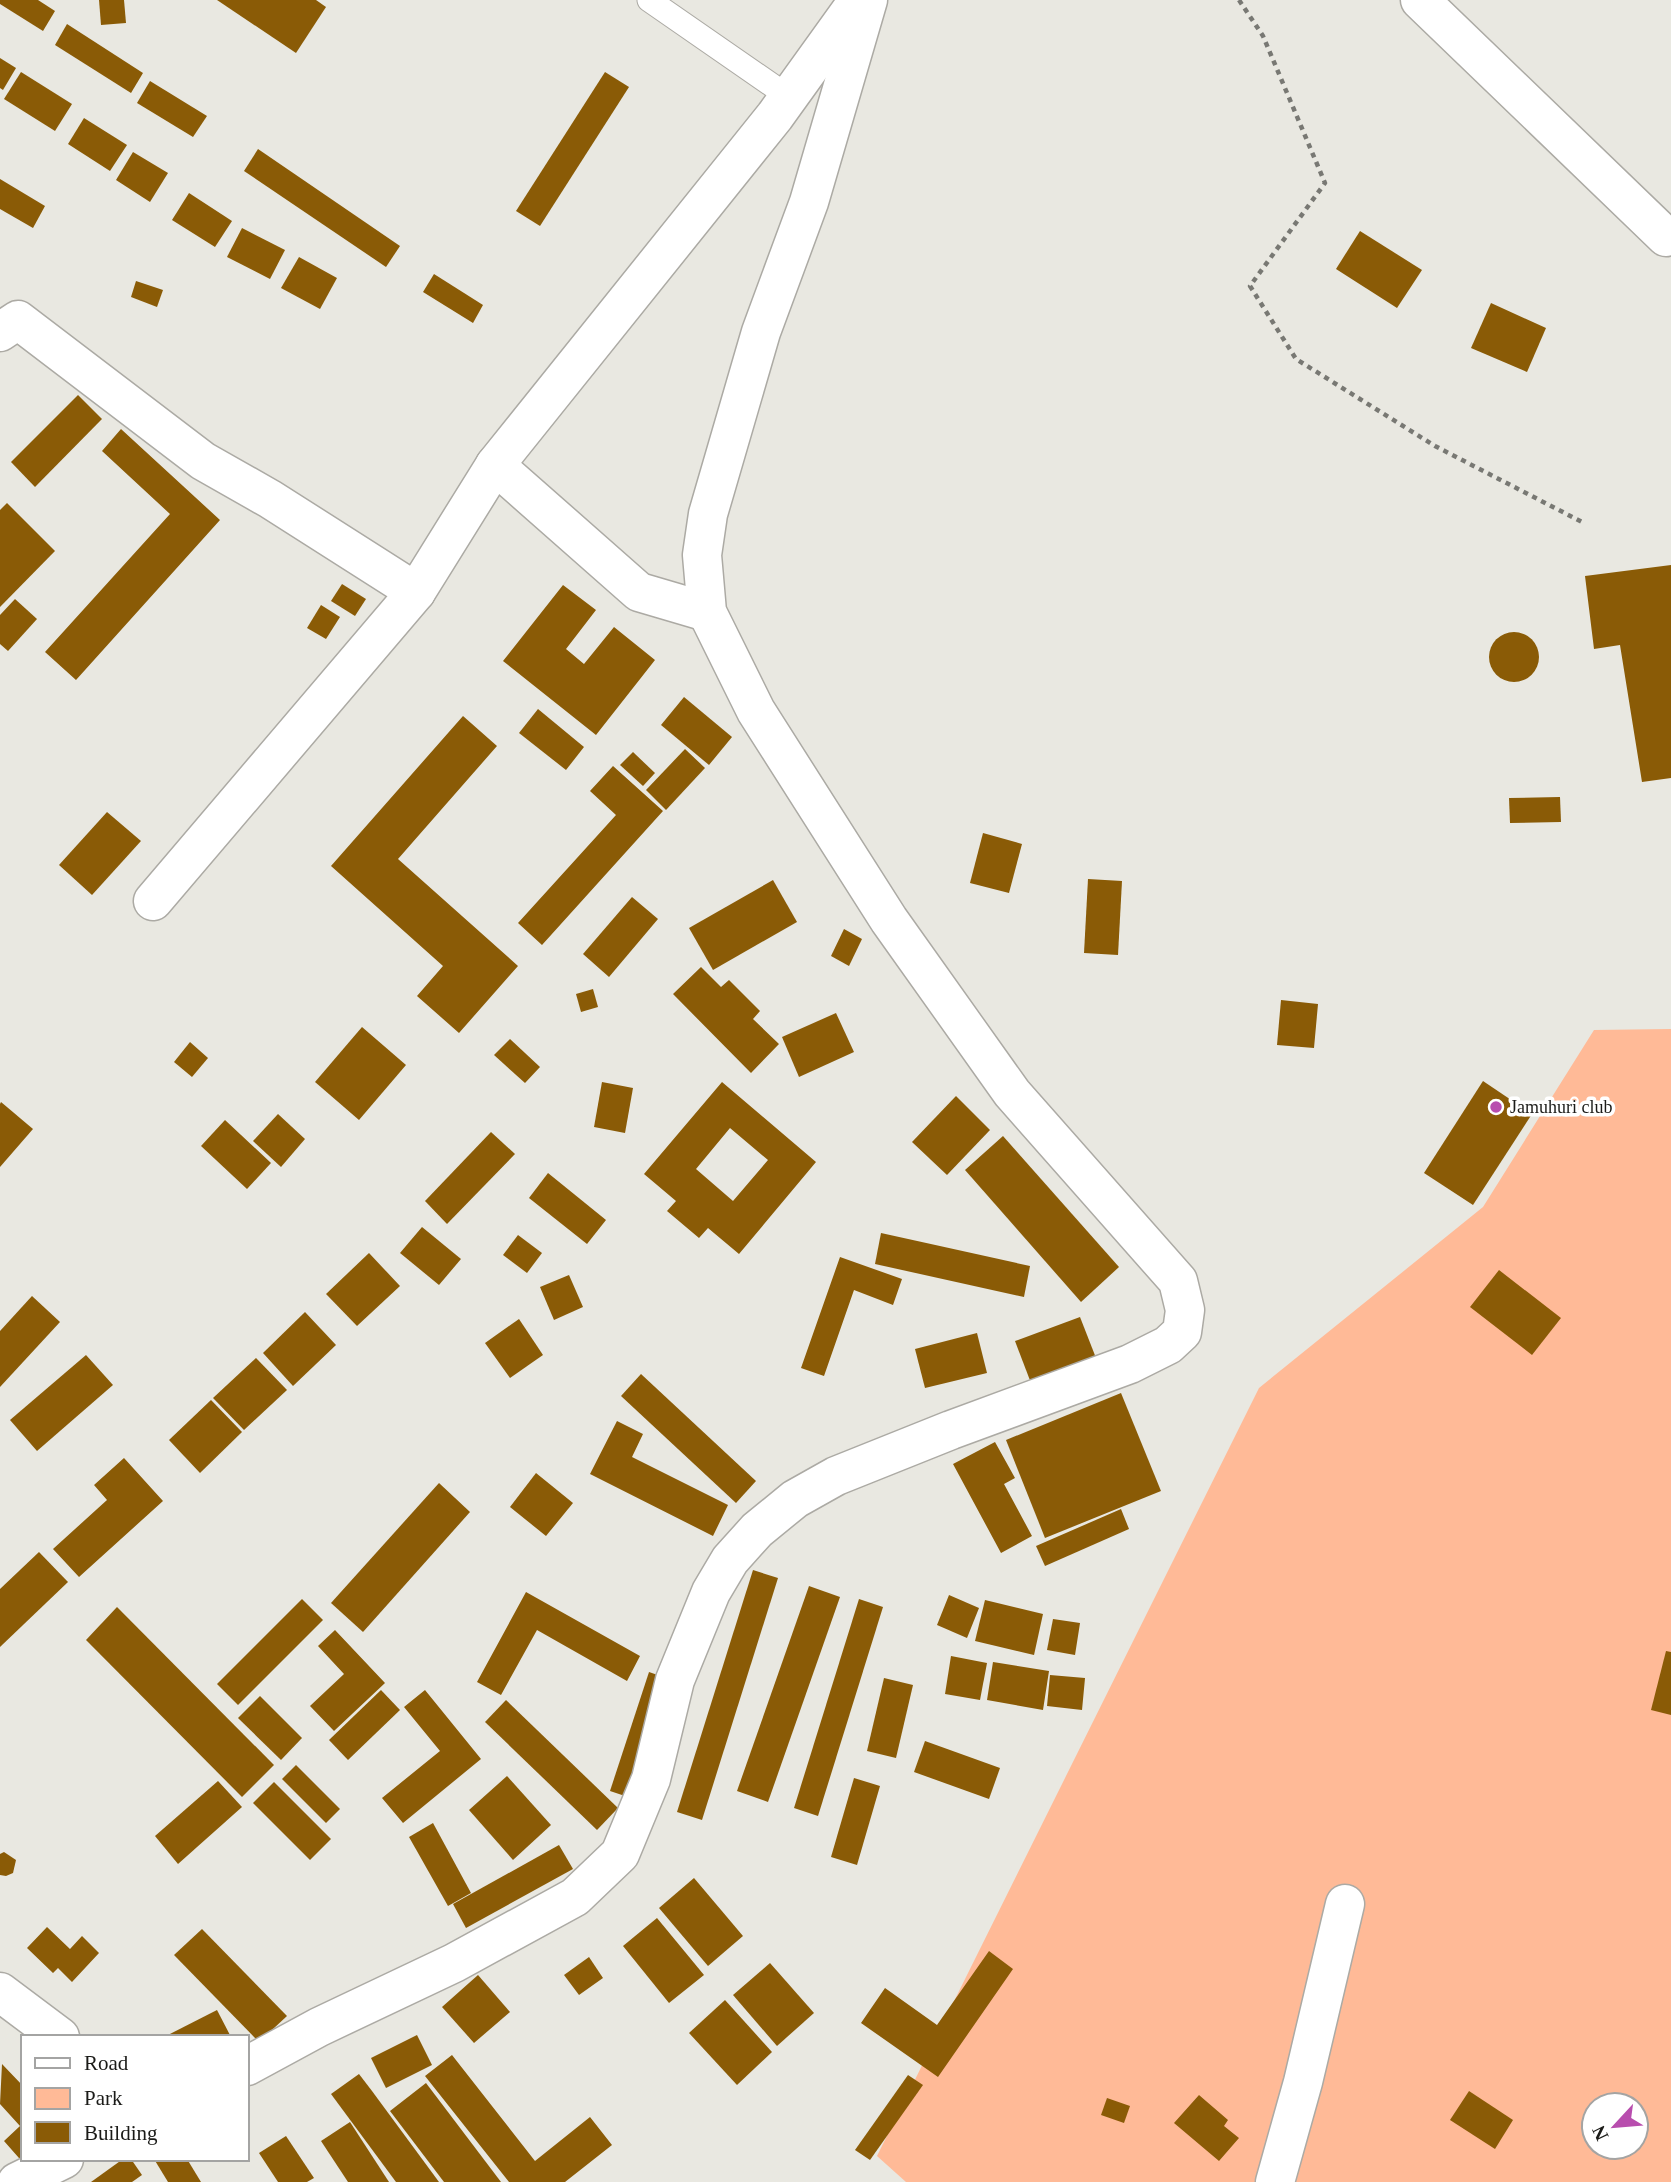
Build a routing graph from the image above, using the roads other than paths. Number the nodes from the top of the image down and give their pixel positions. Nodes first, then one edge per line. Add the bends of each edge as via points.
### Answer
1 (649, 0) edge
2 (858, 0) edge
3 (868, 0) edge
4 (1420, 0) edge
5 (789, 97) junction
6 (1666, 237) dead end
7 (6, 318) edge
8 (495, 465) junction
9 (416, 592) junction
10 (707, 612) junction
11 (153, 901) dead end
12 (1345, 1904) dead end
13 (0, 1992) edge
14 (57, 2035) edge
15 (248, 2066) edge
16 (60, 2161) edge
17 (17, 2182) edge
18 (1275, 2182) edge

1 - 5 lane
2 - 5 street
3 - 10 street via 809,202 761,332 708,514 702,555
4 - 6 street
5 - 8 street
7 - 9 street via 203,461
8 - 9 street
8 - 10 street via 639,592
9 - 11 street
10 - 15 street via 755,711 897,931 1012,1093 1178,1281 1185,1310 1182,1332 1168,1345 1130,1364 938,1435 836,1476 794,1499 757,1530 710,1592 675,1680 651,1779 620,1854 575,1897 454,1964
12 - 18 street
13 - 14 street
16 - 17 street

